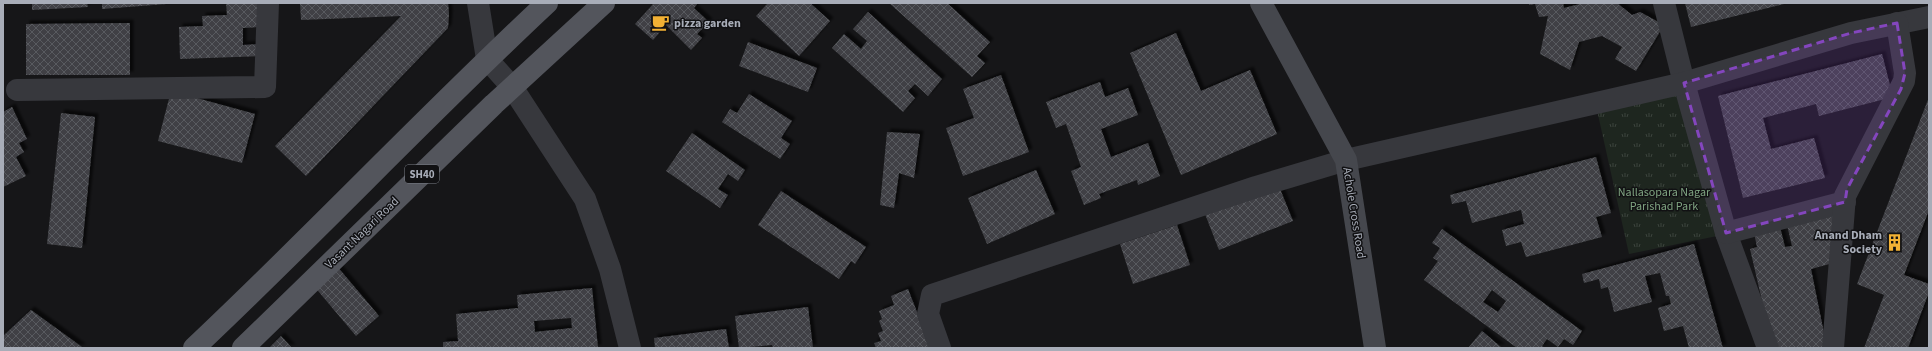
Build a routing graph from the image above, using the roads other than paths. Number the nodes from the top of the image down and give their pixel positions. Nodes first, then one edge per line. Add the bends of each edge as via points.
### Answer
1 (268, 3) edge
2 (478, 3) edge
3 (547, 3) edge
4 (604, 3) edge
5 (1261, 3) edge
6 (1664, 3) edge
7 (1929, 17) edge
8 (1897, 23) junction
9 (487, 59) junction
10 (1684, 83) junction
11 (512, 88) junction
12 (17, 90) dead end
13 (1346, 160) junction
14 (1845, 202) junction
15 (1726, 233) junction
16 (194, 348) edge
17 (243, 348) edge
18 (630, 348) edge
19 (940, 348) edge
20 (1375, 348) edge
21 (1768, 348) edge
22 (1833, 348) edge

1 - 12 street via 265,86
2 - 9 street
3 - 9 main road, SH40
4 - 11 main road, Vasant Nagari Road / SH40
5 - 13 street, Achole Cross Road
6 - 10 street
7 - 8 street
8 - 10 street via 1851,33
8 - 14 street via 1904,81 1847,189
9 - 11 street
9 - 16 main road, SH40 via 276,271
10 - 13 street
10 - 15 street
11 - 17 main road, Vasant Nagari Road / SH40
11 - 18 street via 585,199 610,269
13 - 19 street via 1256,187 932,295 928,314
13 - 20 street, Achole Cross Road
14 - 15 street
14 - 22 street
15 - 21 street

